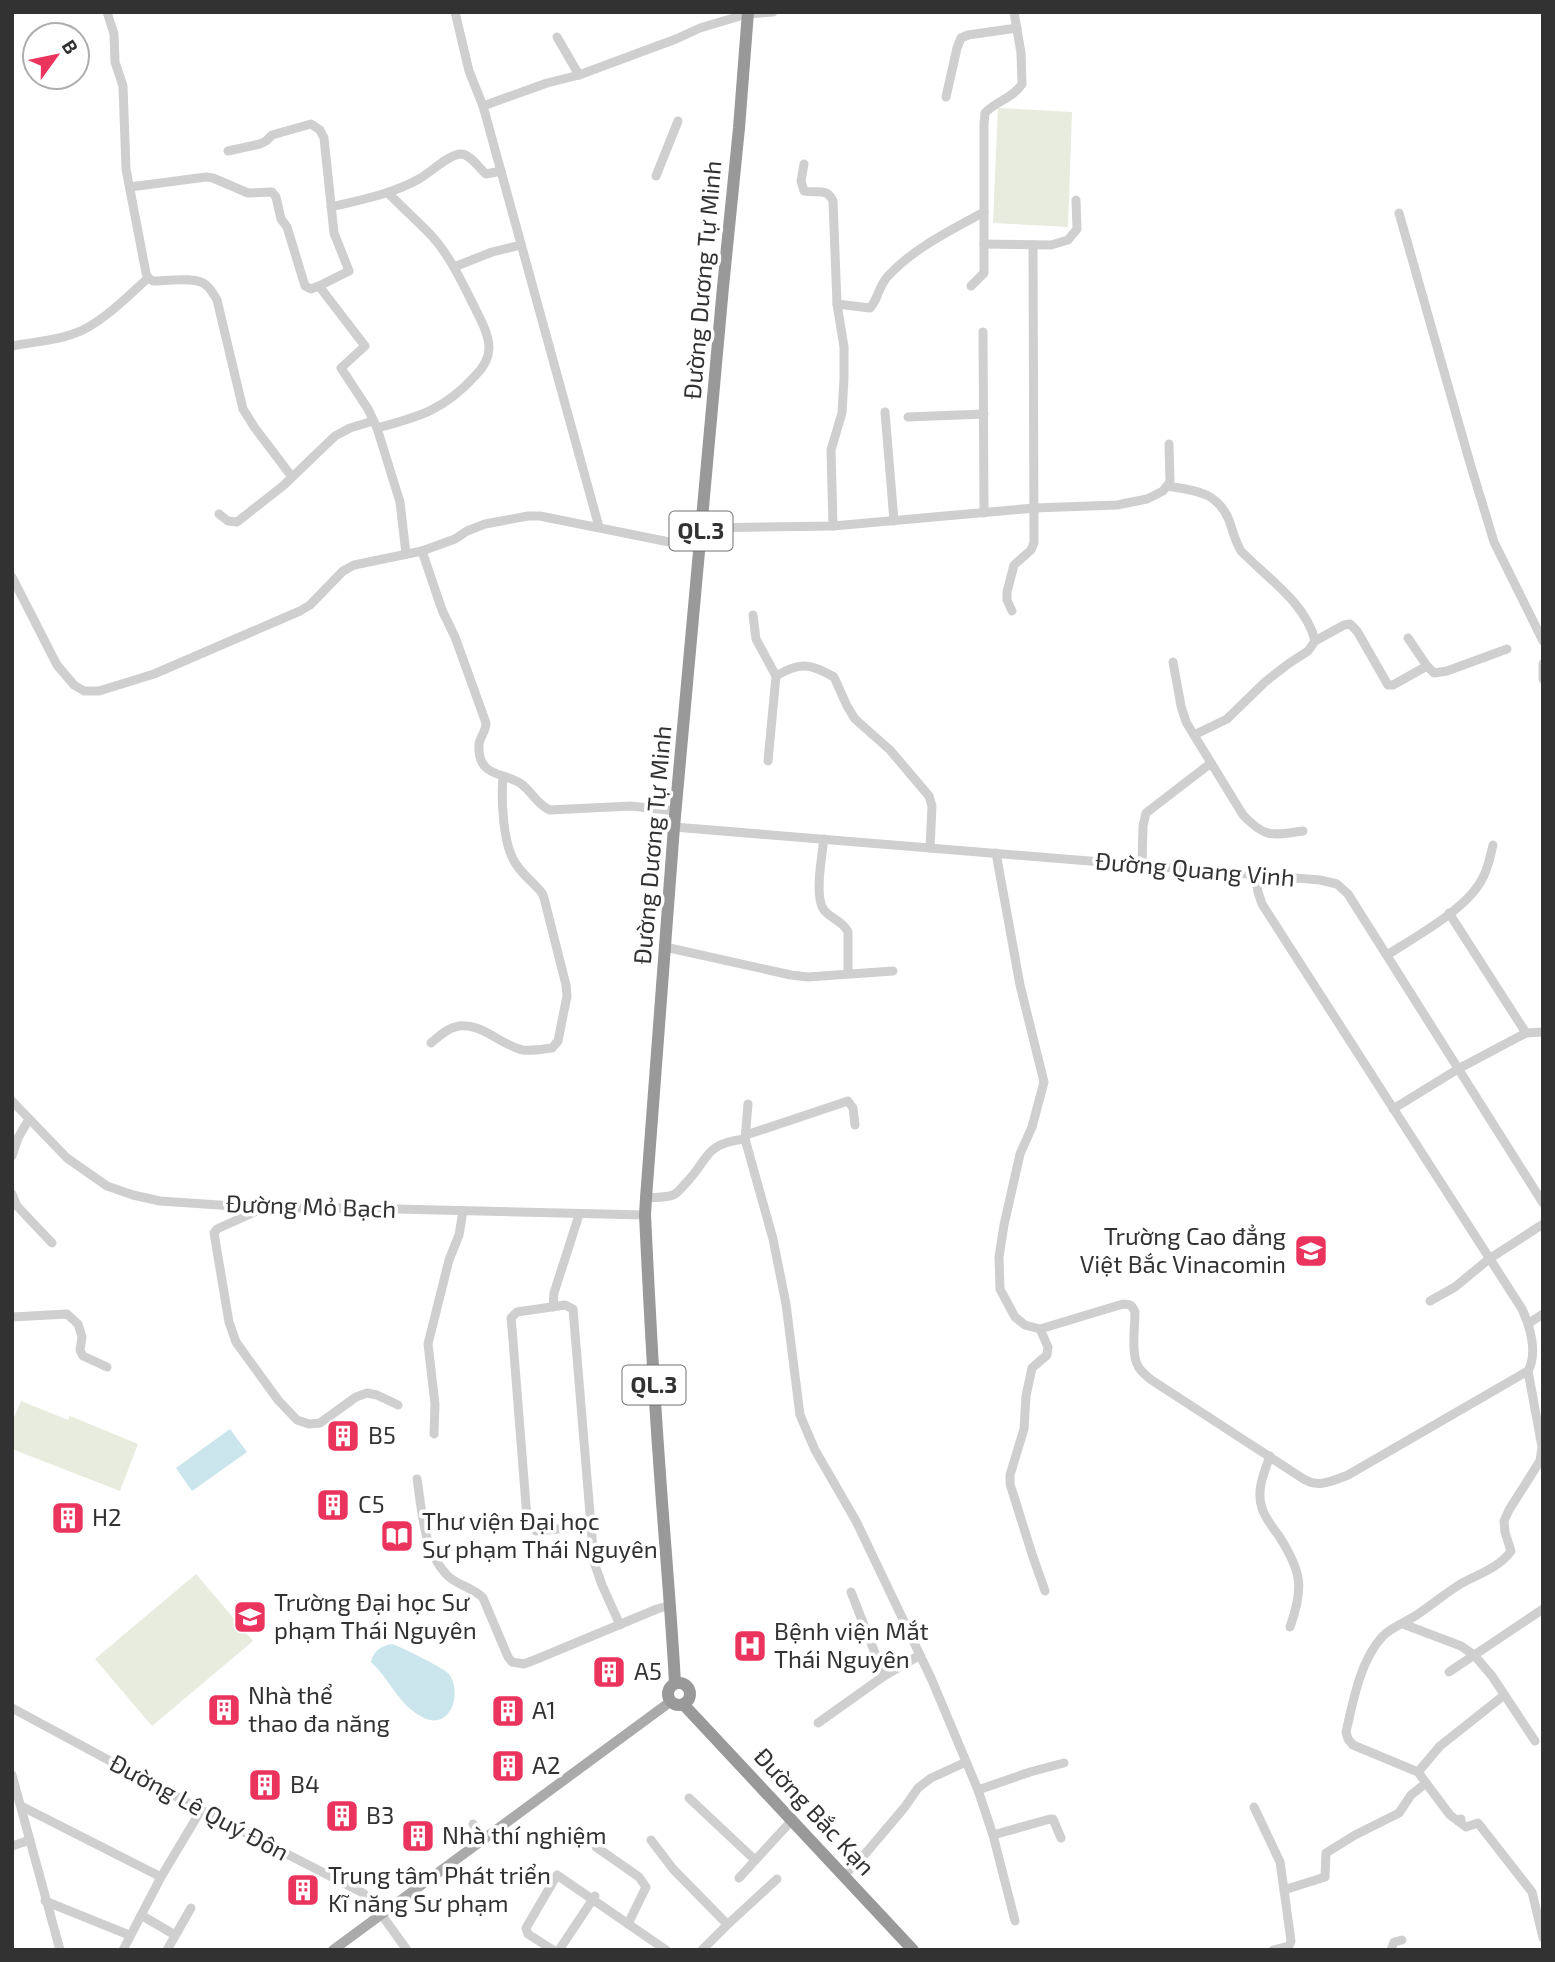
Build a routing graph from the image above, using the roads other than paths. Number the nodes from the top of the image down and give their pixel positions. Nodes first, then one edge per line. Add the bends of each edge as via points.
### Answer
1 (107, 12) edge
2 (455, 12) edge
3 (773, 12) edge
4 (1014, 12) edge
5 (748, 13) edge
6 (1017, 28) junction
7 (557, 37) dead end
8 (579, 75) junction
9 (946, 97) dead end
10 (483, 106) junction
11 (678, 121) dead end
12 (228, 150) dead end
13 (804, 163) dead end
14 (501, 171) junction
15 (656, 176) dead end
16 (130, 187) junction
17 (388, 193) junction
18 (1076, 200) dead end
19 (331, 207) junction
20 (984, 212) junction
21 (1399, 213) dead end
22 (984, 244) junction
23 (521, 245) junction
24 (1033, 245) junction
25 (454, 267) junction
26 (148, 278) junction
27 (319, 286) junction
28 (971, 286) dead end
29 (837, 304) junction
30 (983, 332) dead end
31 (12, 346) edge
32 (885, 412) dead end
33 (984, 414) junction
34 (908, 417) dead end
35 (375, 424) junction
36 (1169, 444) dead end
37 (292, 477) junction
38 (1167, 486) junction
39 (1034, 508) junction
40 (984, 513) junction
41 (219, 514) dead end
42 (894, 521) junction
43 (833, 526) junction
44 (599, 527) junction
45 (701, 528) junction
46 (699, 548) junction
47 (422, 551) junction
48 (406, 554) junction
49 (12, 577) edge
50 (1012, 611) dead end
51 (753, 615) dead end
52 (1408, 638) dead end
53 (1315, 640) junction
54 (1543, 641) edge
55 (1507, 649) dead end
56 (1173, 662) dead end
57 (1543, 664) edge
58 (1427, 666) junction
59 (776, 676) junction
60 (1543, 678) edge
61 (1194, 735) junction
62 (768, 761) dead end
63 (1211, 764) junction
64 (503, 777) junction
65 (676, 811) junction
66 (674, 827) junction
67 (1303, 831) dead end
68 (824, 839) junction
69 (1493, 845) dead end
70 (930, 848) junction
71 (996, 853) junction
72 (1142, 866) junction
73 (1255, 875) junction
74 (1449, 913) junction
75 (665, 947) junction
76 (1387, 956) junction
77 (894, 971) dead end
78 (848, 973) junction
79 (1543, 1032) edge
80 (1526, 1033) junction
81 (431, 1042) dead end
82 (1458, 1069) junction
83 (12, 1101) edge
84 (748, 1104) dead end
85 (1393, 1109) junction
86 (29, 1119) junction
87 (855, 1125) dead end
88 (745, 1137) junction
89 (12, 1156) edge
90 (12, 1194) edge
91 (646, 1198) junction
92 (1543, 1203) edge
93 (262, 1208) junction
94 (463, 1211) junction
95 (579, 1214) junction
96 (645, 1215) junction
97 (1543, 1224) edge
98 (52, 1243) dead end
99 (1489, 1259) junction
100 (1430, 1301) dead end
101 (553, 1307) junction
102 (1543, 1314) edge
103 (12, 1317) edge
104 (1528, 1323) junction
105 (1040, 1329) junction
106 (107, 1367) dead end
107 (1528, 1371) junction
108 (398, 1405) dead end
109 (434, 1434) dead end
110 (1270, 1456) junction
111 (417, 1479) dead end
112 (590, 1526) junction
113 (1045, 1591) dead end
114 (851, 1592) dead end
115 (671, 1605) junction
116 (1543, 1609) edge
117 (1403, 1624) junction
118 (620, 1625) junction
119 (1290, 1627) dead end
120 (920, 1655) junction
121 (1474, 1655) junction
122 (1449, 1672) dead end
123 (884, 1676) junction
124 (675, 1683) junction
125 (1503, 1696) junction
126 (670, 1702) junction
127 (684, 1705) junction
128 (12, 1708) edge
129 (818, 1723) dead end
130 (1535, 1741) dead end
131 (966, 1762) junction
132 (1064, 1763) dead end
133 (1418, 1772) junction
134 (12, 1776) edge
135 (1426, 1783) junction
136 (978, 1790) junction
137 (689, 1798) dead end
138 (21, 1806) junction
139 (1254, 1807) dead end
140 (201, 1810) junction
141 (793, 1819) junction
142 (473, 1824) dead end
143 (993, 1835) junction
144 (484, 1838) junction
145 (1061, 1838) dead end
146 (30, 1840) junction
147 (651, 1840) dead end
148 (12, 1846) edge
149 (596, 1847) dead end
150 (755, 1860) junction
151 (844, 1875) junction
152 (162, 1877) junction
153 (739, 1878) dead end
154 (777, 1879) dead end
155 (1284, 1890) junction
156 (594, 1898) junction
157 (45, 1901) junction
158 (191, 1908) dead end
159 (380, 1914) junction
160 (141, 1915) junction
161 (1015, 1921) dead end
162 (628, 1924) junction
163 (726, 1926) junction
164 (175, 1934) junction
165 (129, 1936) junction
166 (1543, 1938) edge
167 (1402, 1940) dead end
168 (60, 1950) edge
169 (123, 1950) edge
170 (167, 1950) edge
171 (333, 1950) edge
172 (407, 1950) edge
173 (553, 1950) edge
174 (559, 1950) edge
175 (666, 1950) edge
176 (702, 1950) edge
177 (913, 1950) edge
178 (1273, 1950) edge
179 (1391, 1950) edge

1 - 16 street via 123,86 124,153
2 - 10 street
3 - 5 street
4 - 6 street
5 - 8 street
5 - 45 highway, Đường Dương Tự Minh / QL.3
6 - 9 street via 961,38
6 - 20 street via 1022,85 985,113
7 - 8 street
8 - 10 street
10 - 14 street
11 - 15 street
12 - 19 street via 316,126 324,138
13 - 29 street via 804,191 825,192 833,201
14 - 17 street via 486,174 460,154
14 - 23 street
16 - 26 street
16 - 27 street via 206,177 247,192 272,192 305,286
17 - 19 street
17 - 25 street via 432,236
18 - 24 street via 1077,229 1068,240
19 - 27 street via 334,233 349,271
20 - 22 street
20 - 29 street via 904,261 882,284 870,309
21 - 54 street via 1494,542
22 - 24 street
22 - 28 street via 984,273
23 - 25 street
23 - 44 street
24 - 39 street
25 - 35 street via 485,333 487,358 463,390 430,412
26 - 31 street via 112,310 73,334
26 - 37 street via 199,281 211,290 243,409
27 - 35 street via 365,346 341,368
29 - 43 street via 844,379 842,413 831,450
30 - 33 street
32 - 42 street
33 - 34 street
33 - 40 street
35 - 37 street via 335,436
35 - 48 street via 400,502
36 - 38 street
37 - 41 street via 237,522
38 - 39 street via 1132,503
38 - 53 street via 1201,491 1221,508 1236,544 1299,607
39 - 40 street
39 - 50 street via 1034,543 1011,573 1007,600
40 - 42 street
42 - 43 street
43 - 45 street
44 - 46 street
44 - 47 street via 528,516 485,524
45 - 46 highway, Đường Dương Tự Minh / QL.3
46 - 65 highway, Đường Dương Tự Minh / QL.3
47 - 48 street
47 - 64 street via 486,723 480,756 487,769
48 - 49 street via 354,565 300,611 154,674 99,691 84,691 74,685 57,665
51 - 59 street via 756,639
52 - 58 street
53 - 58 street via 1350,624 1388,685
53 - 61 street via 1308,651 1265,682 1227,719
55 - 58 street via 1441,673
56 - 61 street via 1181,706
57 - 60 street
59 - 62 street
59 - 70 street via 798,665 834,677 855,719 890,750 929,796
61 - 63 street
63 - 67 street via 1255,828 1275,835
63 - 72 street via 1146,813
64 - 65 street via 518,782 550,810 631,806
64 - 81 street via 503,815 510,852 542,893 565,975 567,996 558,1041 552,1048 526,1051 465,1026
65 - 66 highway, Đường Dương Tự Minh / QL.3
66 - 68 street, Đường Quang Vinh
66 - 75 highway, Đường Dương Tự Minh / QL.3
68 - 70 street, Đường Quang Vinh
68 - 78 street via 819,901 848,932
69 - 74 street via 1481,882
70 - 71 street, Đường Quang Vinh
71 - 72 street, Đường Quang Vinh
71 - 105 street via 1020,985 1044,1082 1020,1154 1004,1225 1000,1289 1015,1317
72 - 73 street, Đường Quang Vinh
73 - 76 street, Đường Quang Vinh via 1337,884
73 - 85 street via 1262,904
74 - 76 street
74 - 80 street
75 - 78 street via 791,975
75 - 91 highway, Đường Dương Tự Minh / QL.3
76 - 82 street, Đường Quang Vinh
77 - 78 street
79 - 80 street
80 - 82 street
82 - 85 street
82 - 92 street, Đường Quang Vinh
83 - 86 street, Đường Mỏ Bạch
84 - 88 street
85 - 99 street
86 - 89 street
86 - 93 street, Đường Mỏ Bạch via 67,1158 107,1186 160,1201
87 - 88 street via 848,1101
88 - 91 street via 725,1142 706,1155 674,1195
88 - 120 street via 786,1304 800,1416
90 - 98 street via 17,1206
91 - 96 highway, Đường Dương Tự Minh / QL.3
93 - 94 street, Đường Mỏ Bạch
93 - 108 street via 214,1233 236,1342 297,1420 320,1423 367,1393
94 - 95 street, Đường Mỏ Bạch
94 - 109 street via 428,1344
95 - 96 street, Đường Mỏ Bạch
95 - 101 street
96 - 115 highway, Đường Dương Tự Minh / QL.3
97 - 99 street
99 - 100 street
99 - 104 street
101 - 112 street via 573,1309
101 - 112 street via 517,1312 512,1318 527,1518 536,1531
102 - 104 street
103 - 106 street via 67,1314 78,1324 83,1356
104 - 107 street via 1533,1357
105 - 110 street via 1129,1304 1135,1312 1135,1356 1141,1370
105 - 113 street via 1047,1355 1032,1368 1024,1429 1010,1484
107 - 110 street via 1328,1483 1309,1483
107 - 117 street via 1542,1447 1540,1461 1504,1521 1511,1550 1498,1564
110 - 119 street via 1260,1499 1297,1568 1299,1603
111 - 118 street via 425,1533 436,1559 447,1576 483,1598 512,1662 524,1664
112 - 118 street via 597,1573
114 - 123 street
115 - 118 street
115 - 124 highway, Đường Dương Tự Minh / QL.3
116 - 121 street
117 - 121 street
117 - 133 street via 1382,1637 1373,1651 1356,1687 1346,1732 1353,1745
120 - 123 street
120 - 131 street
121 - 122 street
121 - 125 street
123 - 129 street
124 - 126 highway, QL.3 via 667,1691
124 - 127 highway, QL.3 via 689,1690
125 - 130 street
125 - 133 street via 1440,1746
126 - 127 highway
126 - 144 main road
127 - 141 highway, Đường Bắc Kạn / QL.3
128 - 140 street, Đường Lê Quý Đôn
131 - 136 street
131 - 151 street via 918,1788
132 - 136 street
133 - 135 street
134 - 138 street
135 - 155 street via 1399,1813 1326,1853 1325,1877
135 - 166 street via 1466,1828 1478,1823 1532,1892
136 - 143 street
137 - 150 street
138 - 146 street
138 - 152 street
139 - 155 street via 1280,1862
140 - 152 street
140 - 159 street, Đường Lê Quý Đôn via 363,1893
141 - 150 street
141 - 151 highway, Đường Bắc Kạn / QL.3
142 - 144 street
143 - 145 street via 1053,1819
143 - 161 street
144 - 159 main road
146 - 148 street
146 - 157 street
147 - 163 street
149 - 162 street via 646,1887
150 - 153 street
151 - 177 highway, Đường Bắc Kạn / QL.3
152 - 160 street
154 - 163 street
155 - 178 street via 1291,1944
156 - 162 street
156 - 173 street via 557,1875 526,1928
156 - 174 street
157 - 165 street
157 - 168 street
158 - 164 street
159 - 171 main road
159 - 172 street, Đường Lê Quý Đôn
160 - 164 street
160 - 165 street
162 - 175 street
163 - 176 street
164 - 170 street
165 - 169 street
167 - 179 street via 1394,1942

